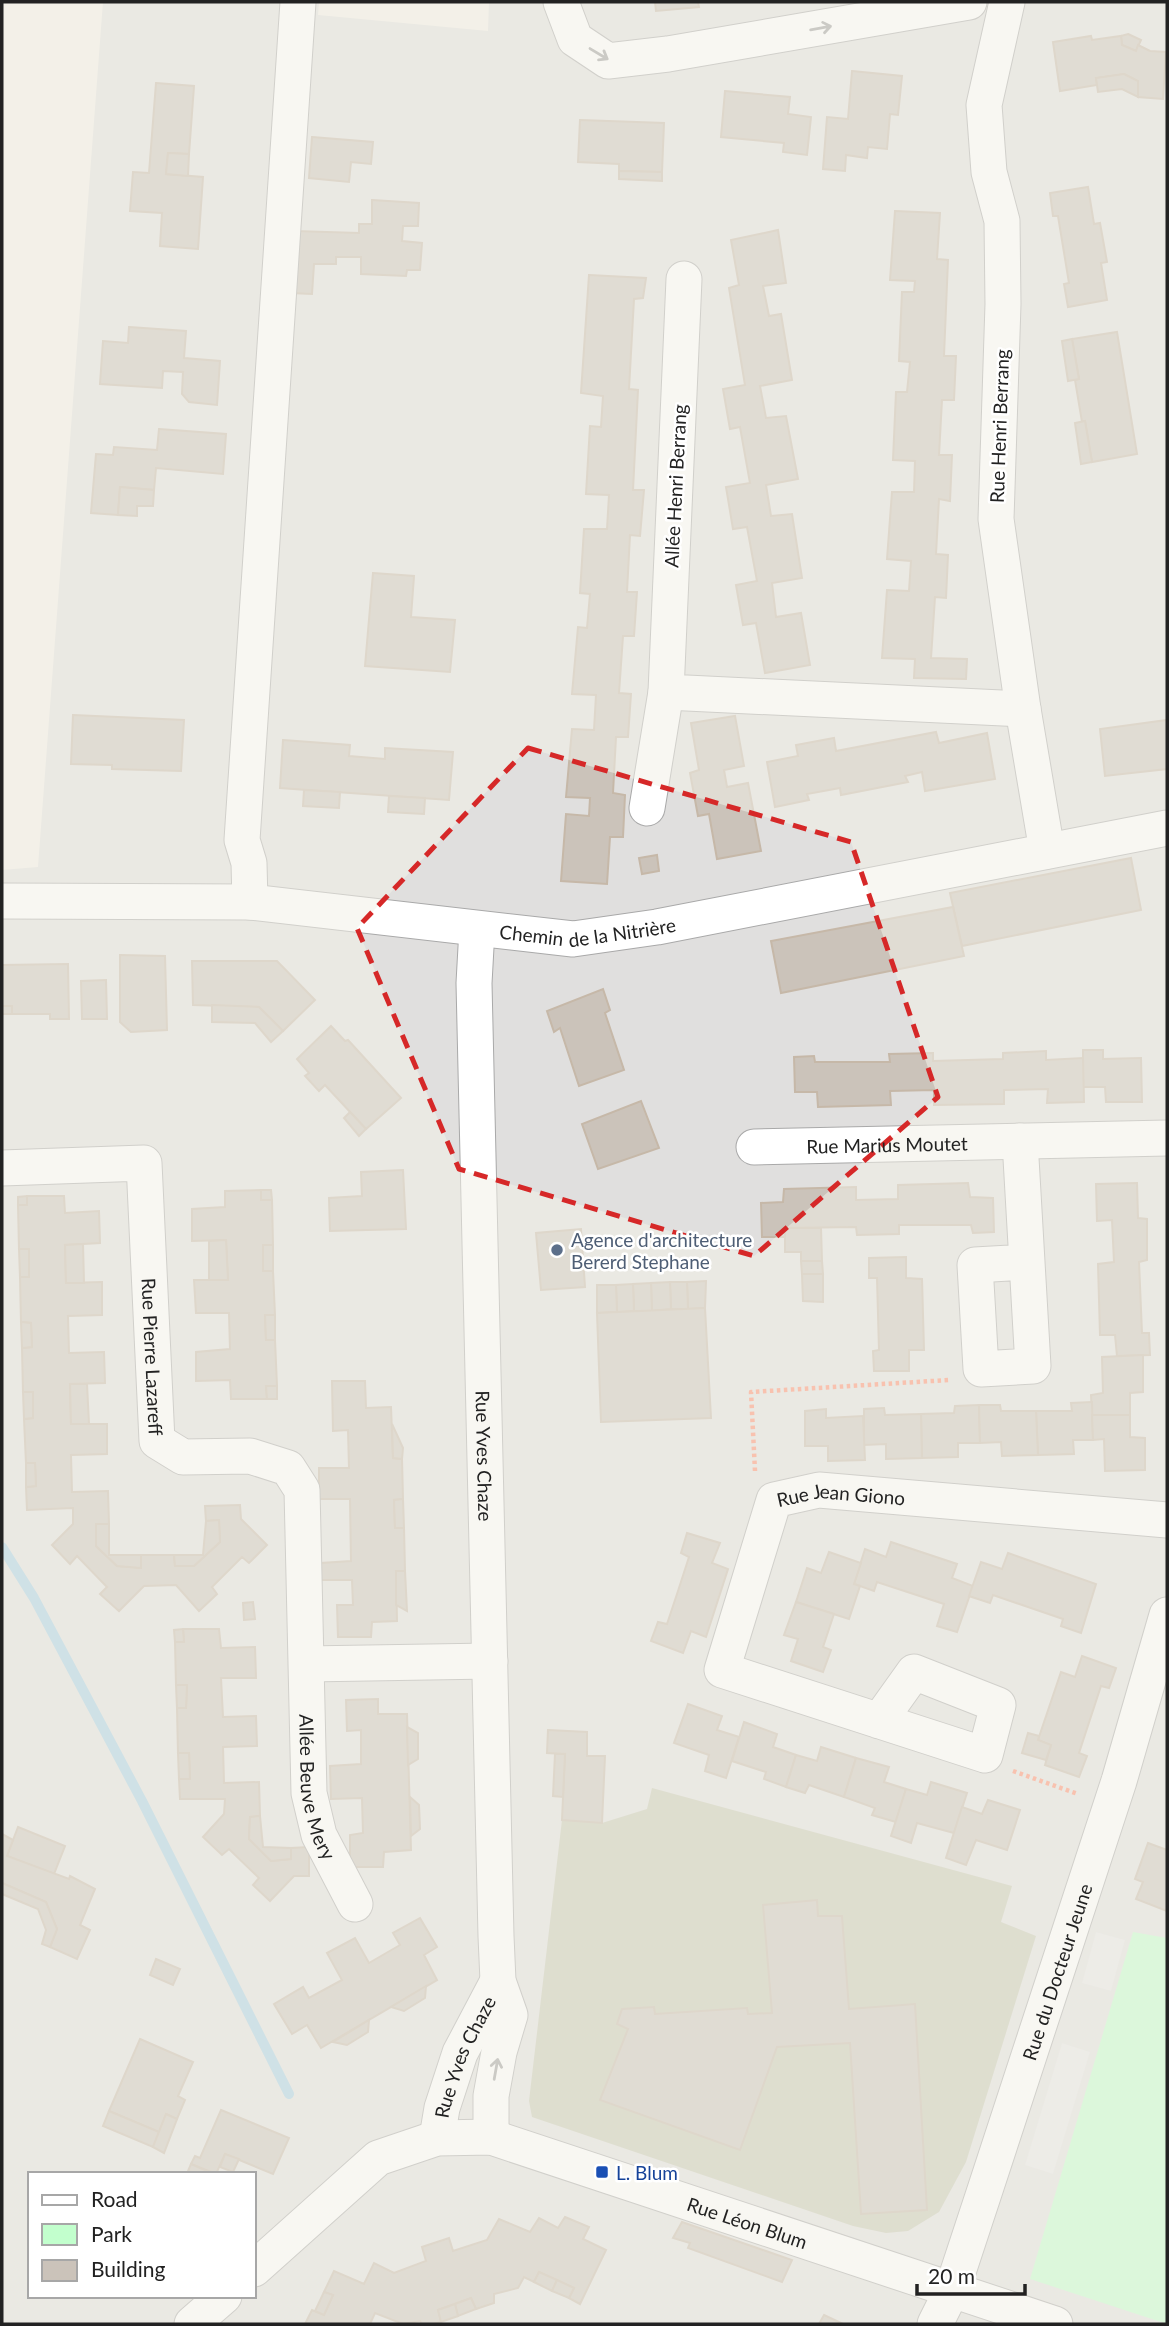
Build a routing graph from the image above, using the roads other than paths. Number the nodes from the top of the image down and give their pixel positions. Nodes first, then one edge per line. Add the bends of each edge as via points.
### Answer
1 (298, 2) edge
2 (561, 2) edge
3 (969, 2) edge
4 (1007, 2) edge
5 (684, 279) dead end
6 (666, 692) junction
7 (1023, 709) junction
8 (647, 808) dead end
9 (1167, 828) edge
10 (1047, 851) junction
11 (2, 901) edge
12 (250, 902) junction
13 (477, 929) junction
14 (1167, 1138) edge
15 (1020, 1141) junction
16 (754, 1147) dead end
17 (2, 1168) edge
18 (1027, 1262) junction
19 (1167, 1520) edge
20 (1167, 1615) edge
21 (490, 1661) junction
22 (307, 1664) junction
23 (879, 1721) junction
24 (355, 1904) dead end
25 (498, 1981) junction
26 (491, 2137) junction
27 (437, 2138) junction
28 (256, 2267) edge
29 (952, 2290) junction
30 (222, 2298) edge
31 (192, 2324) edge
32 (935, 2324) edge
33 (1055, 2324) edge

1 - 12 street via 242,840 249,863
2 -> 3 street via 575,39 608,61
4 - 7 street, Rue Henri Berrang via 984,105 989,172 1002,221 996,519
5 - 6 street, Allée Henri Berrang
6 - 7 street
6 - 8 street, Allée Henri Berrang
7 - 10 street, Rue Henri Berrang
9 - 10 street, Chemin de la Nitrière
10 - 13 street, Chemin de la Nitrière via 657,927 573,939
11 - 12 street, Chemin de la Nitrière
12 - 13 street, Chemin de la Nitrière
13 - 21 street, Rue Yves Chaze via 474,997
14 - 15 street, Rue Marius Moutet
15 - 16 street, Rue Marius Moutet
15 - 18 street
17 - 22 street, Rue Pierre Lazareff via 144,1163 158,1441 183,1457 250,1456 288,1468 302,1490
18 - 18 street via 1033,1366 981,1369 975,1265
19 - 23 street, Rue Jean Giono via 819,1490 774,1500 722,1670
20 - 29 street, Rue du Docteur Jeune via 1111,1805
21 - 22 street
21 - 25 street, Rue Yves Chaze
22 - 24 street, Allée Beuve Mery via 309,1793 319,1835
23 - 23 street, Rue Jean Giono via 914,1672 998,1705 985,1755
26 -> 25 street, Rue Yves Chaze via 491,2096 510,2015
25 - 27 street, Rue Yves Chaze via 460,2053
26 - 27 street, Rue Léon Blum
26 - 29 street, Rue Léon Blum
27 - 28 street, Rue Léon Blum via 378,2158
29 - 32 street, Rue du Docteur Jeune
29 - 33 street, Rue Léon Blum
30 - 31 street

